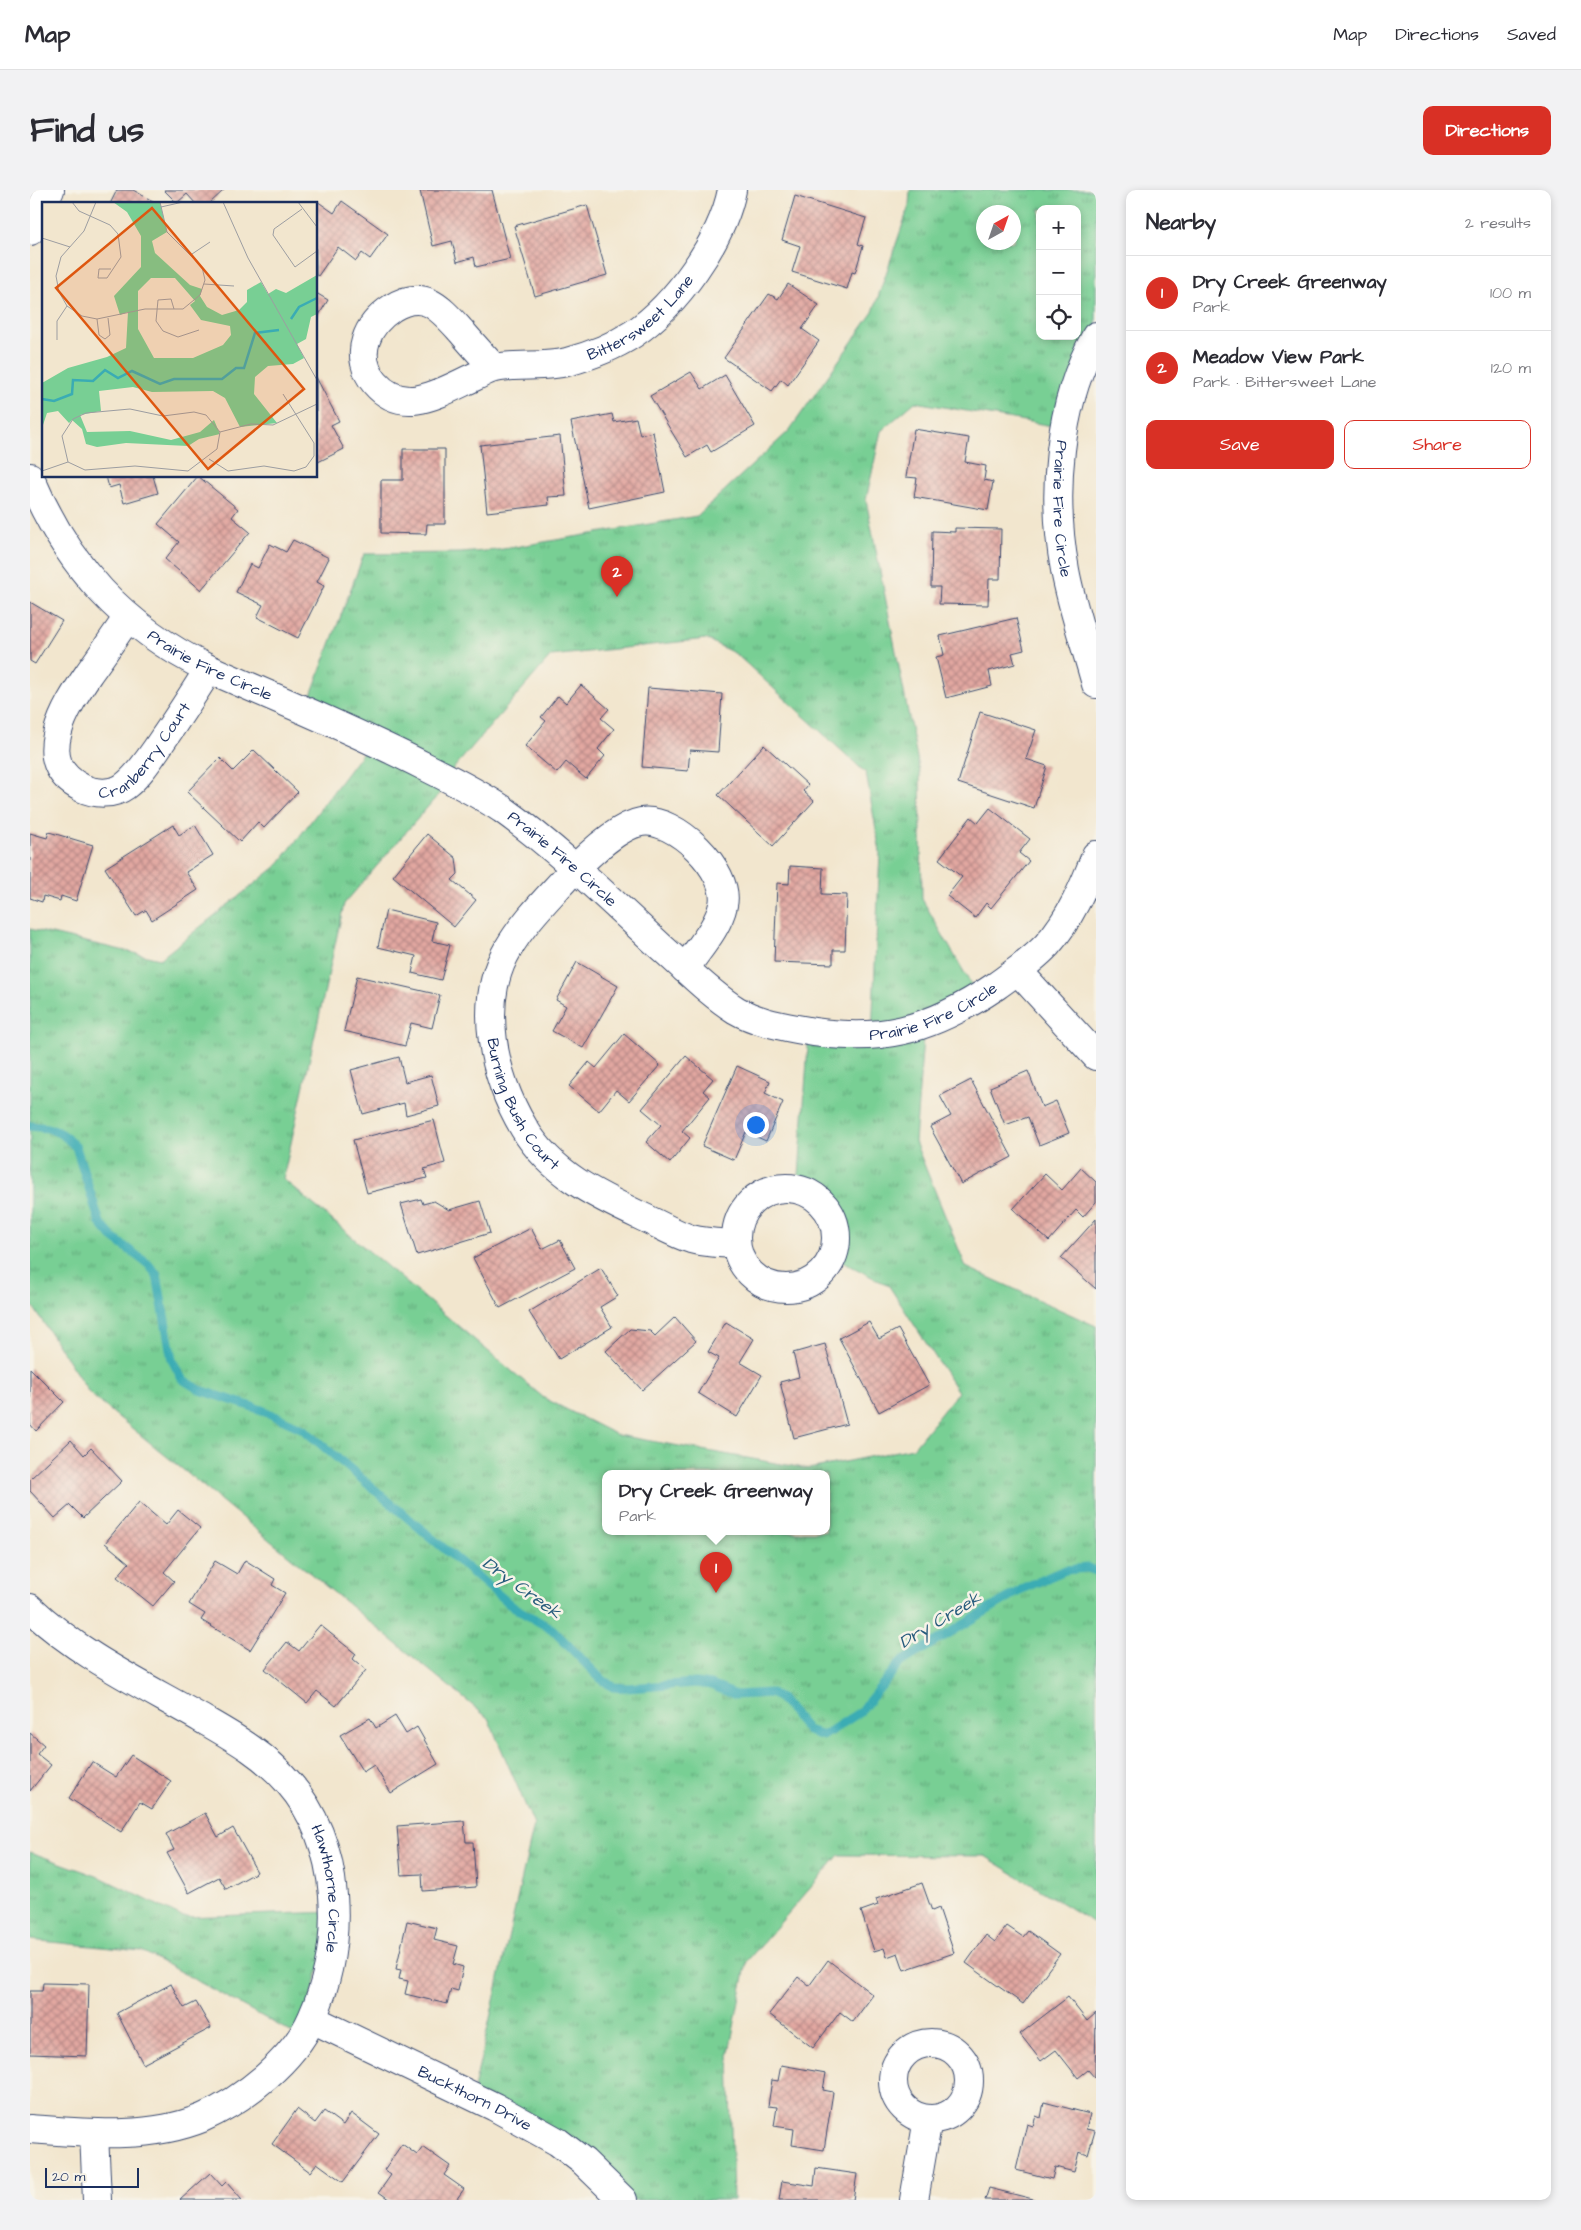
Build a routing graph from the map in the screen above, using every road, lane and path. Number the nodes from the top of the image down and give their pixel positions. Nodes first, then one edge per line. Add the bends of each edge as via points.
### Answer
1 (50, 190) edge
2 (732, 190) edge
3 (44, 202) edge
4 (42, 206) edge
5 (30, 231) edge
6 (1096, 336) edge
7 (494, 368) junction
8 (30, 478) edge
9 (128, 617) junction
10 (209, 669) junction
11 (1096, 684) edge
12 (1096, 855) edge
13 (575, 868) junction
14 (685, 968) junction
15 (1018, 971) junction
16 (1096, 1056) edge
17 (736, 1244) dead end
18 (30, 1608) edge
19 (312, 2019) junction
20 (928, 2119) dead end
21 (30, 2129) edge
22 (94, 2133) junction
23 (97, 2200) edge
24 (623, 2200) edge
25 (914, 2200) edge

1 - 3 street
2 - 7 street, Bittersweet Lane via 714,238 702,259 670,299 634,333 604,349 564,362
4 - 5 street
6 - 11 street, Prairie Fire Circle via 1076,382 1064,428 1058,476 1059,526 1065,571
7 - 7 street via 441,309 422,300 402,303 387,311 372,326 364,346 369,376 388,395 404,400 426,398
8 - 9 street, Prairie Fire Circle via 71,555 95,586
9 - 10 street, Prairie Fire Circle via 171,649
9 - 10 street, Cranberry Court via 57,725 53,749 56,762 64,775 77,786 107,792 117,791 126,785 155,752
10 - 13 street, Prairie Fire Circle via 377,742 467,788 501,808
12 - 15 street, Prairie Fire Circle via 1067,918 1047,945
13 - 14 street, Prairie Fire Circle
13 - 14 street, Burning Bush Court via 616,834 643,821 664,824 688,841 716,870 724,898 716,923
13 - 17 street, Burning Bush Court via 528,921 508,949 496,977 491,1007 492,1037 512,1104 525,1130 543,1154 578,1185 690,1238
14 - 15 street, Prairie Fire Circle via 725,1002 750,1017 840,1036 889,1033 938,1020
15 - 16 street
18 - 19 street, Hawthorne Circle via 75,1645 250,1748 274,1768 298,1795 325,1852 335,1912 329,1965
19 - 22 street, Hawthorne Circle via 297,2042 270,2072 238,2099 220,2109 178,2126 152,2131
19 - 24 street, Buckthorn Drive via 495,2107 558,2142
20 - 25 street
21 - 22 street, Hawthorne Circle
22 - 23 street

